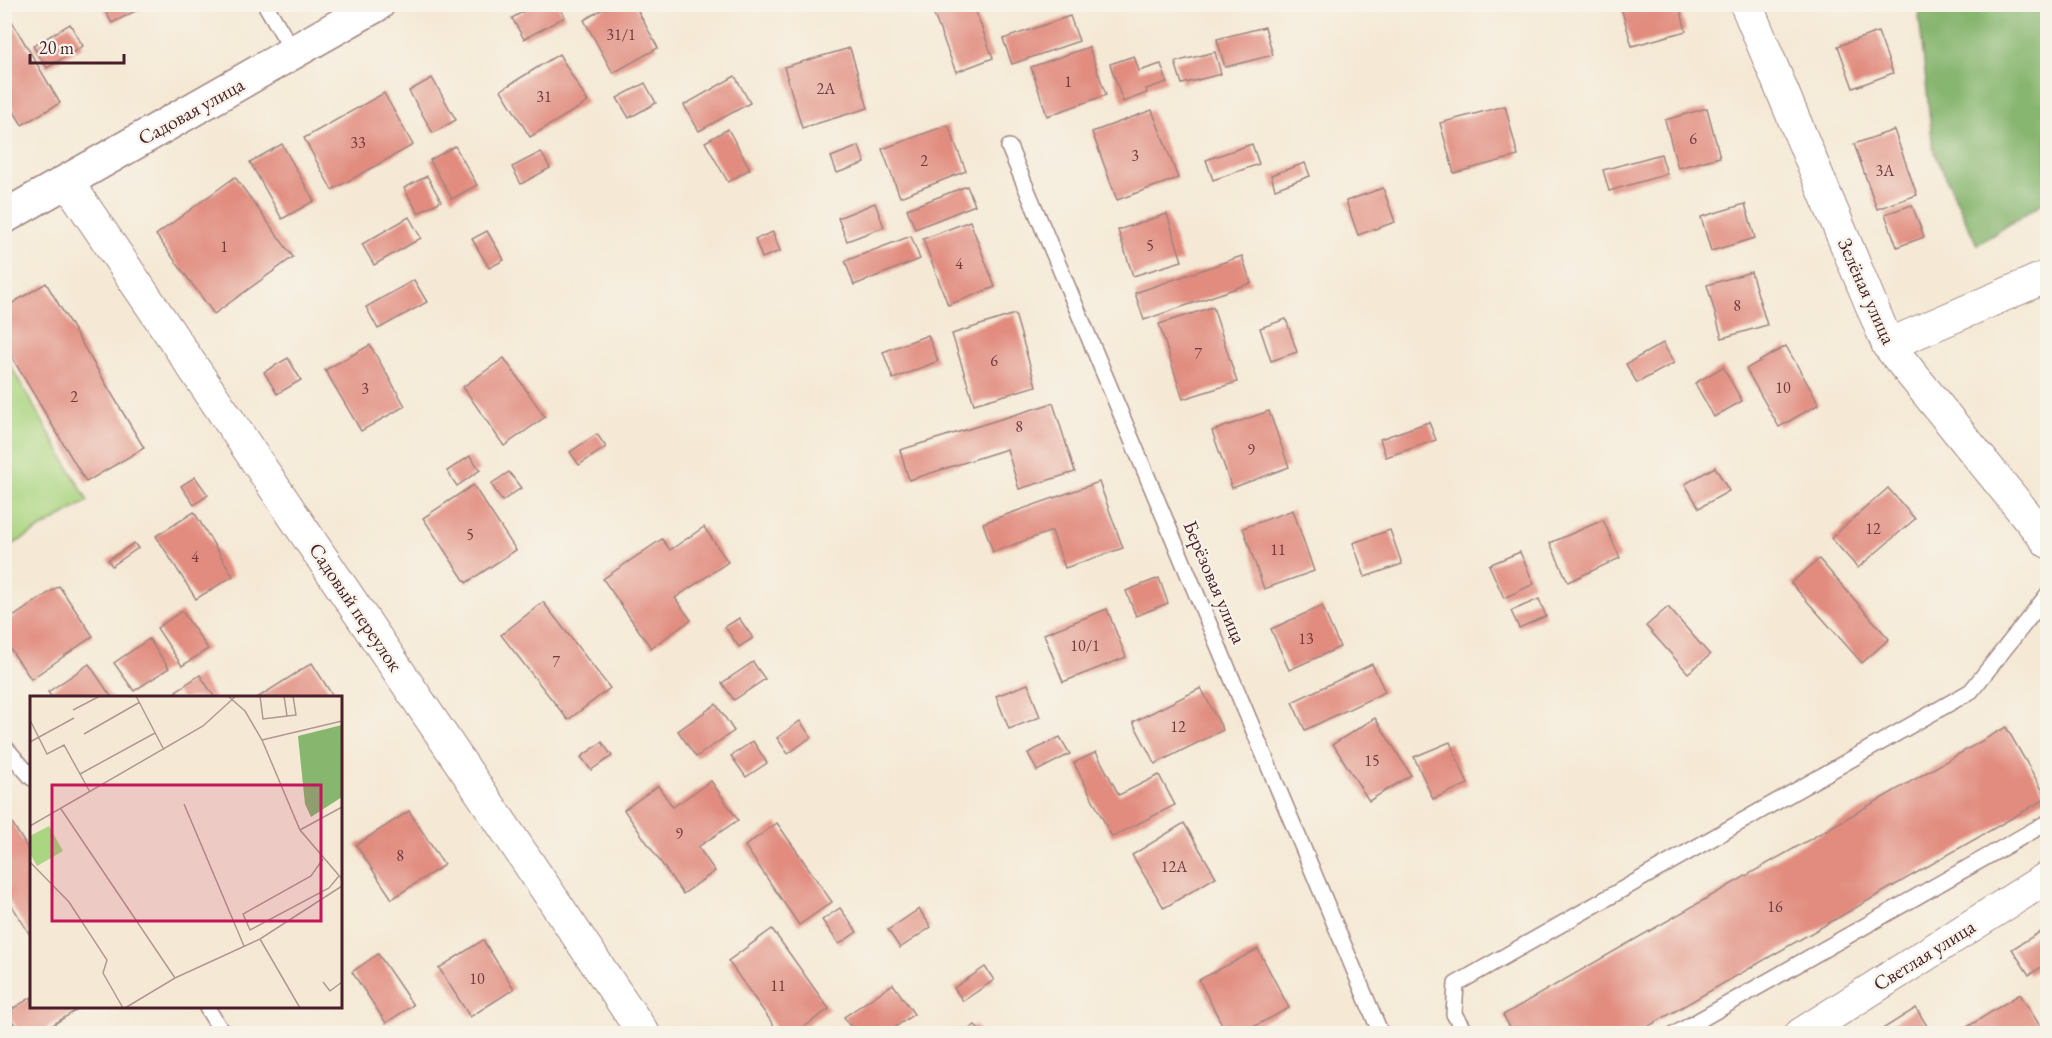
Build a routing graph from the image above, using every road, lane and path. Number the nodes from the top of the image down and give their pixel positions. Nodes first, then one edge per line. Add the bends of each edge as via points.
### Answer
1 (265, 4) edge
2 (378, 4) edge
3 (1746, 4) edge
4 (294, 53) junction
5 (1010, 147) dead end
6 (67, 181) junction
7 (4, 217) edge
8 (2048, 276) edge
9 (1888, 345) junction
10 (2048, 542) edge
11 (2048, 594) edge
12 (4, 746) edge
13 (30, 776) edge
14 (2048, 822) edge
15 (2048, 877) edge
16 (207, 1008) edge
17 (223, 1034) edge
18 (644, 1034) edge
19 (1381, 1034) edge
20 (1466, 1034) edge
21 (1675, 1034) edge
22 (1801, 1034) edge

1 - 4 lane
2 - 4 street, Садовая улица
3 - 9 street, Зелёная улица
4 - 6 street, Садовая улица
5 - 19 lane, Берёзовая улица
6 - 7 street, Садовая улица
6 - 18 street, Садовый переулок
8 - 9 street
9 - 10 street, Зелёная улица
11 - 20 lane via 1971,691 1456,984 1454,1014
12 - 13 lane
14 - 21 lane
15 - 22 street, Светлая улица
16 - 17 lane

